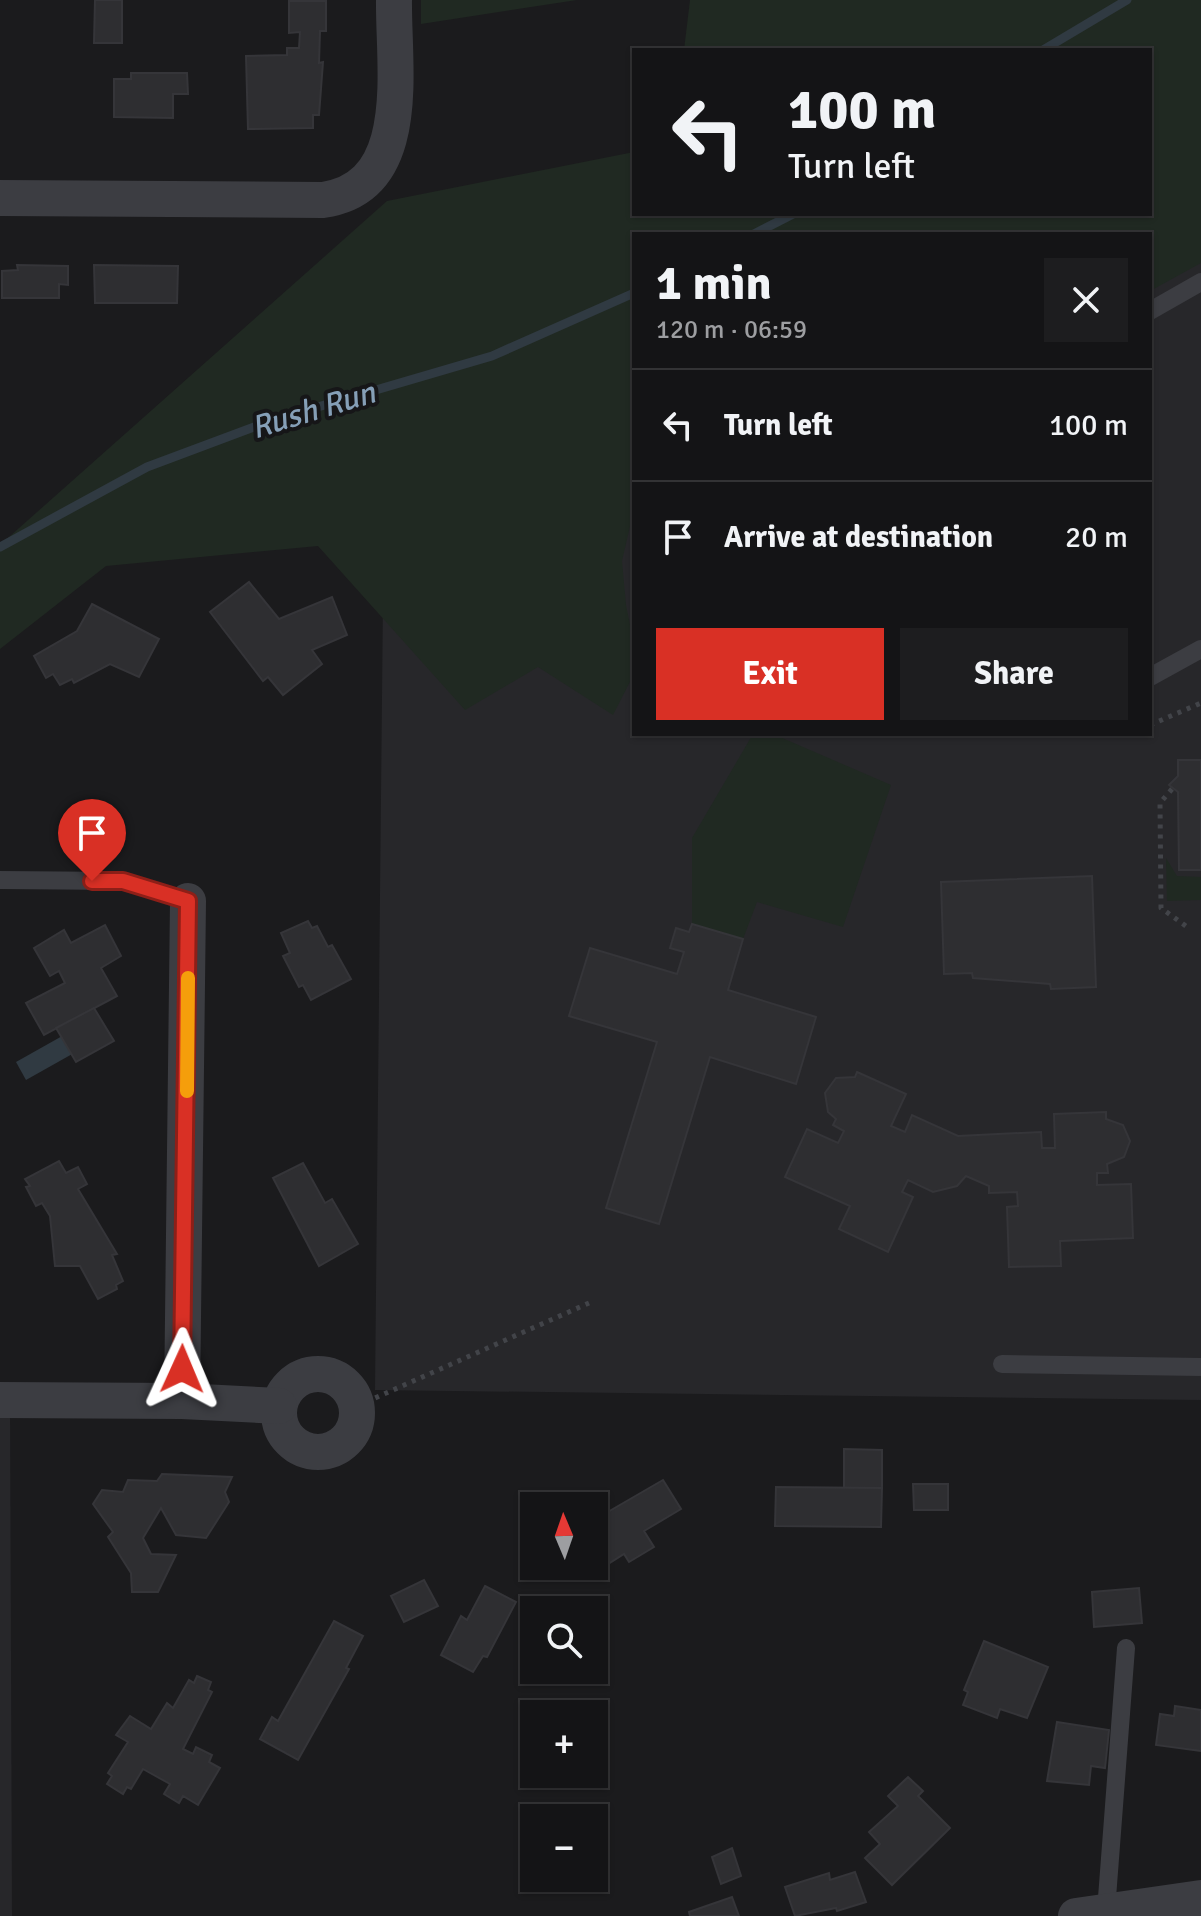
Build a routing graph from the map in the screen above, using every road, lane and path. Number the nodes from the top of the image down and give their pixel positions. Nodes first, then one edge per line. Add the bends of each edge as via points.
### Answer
1 (394, 0) edge
2 (0, 198) edge
3 (1200, 285) edge
4 (1152, 310) edge
5 (1201, 649) edge
6 (1152, 676) edge
7 (1201, 703) edge
8 (1152, 724) edge
9 (1172, 789) dead end
10 (0, 880) edge
11 (188, 901) joint
12 (1190, 929) dead end
13 (589, 1303) dead end
14 (1002, 1364) dead end
15 (1201, 1367) edge
16 (0, 1400) edge
17 (182, 1401) junction
18 (279, 1406) junction
19 (357, 1406) junction
20 (1126, 1648) dead end
21 (1201, 1898) edge
22 (1091, 1914) edge

1 - 2 street via 392,132 372,175 348,193 323,200
3 - 4 lane
5 - 6 lane
7 - 8 path
9 - 12 path via 1160,803 1161,908
10 - 11 lane via 123,881
11 - 17 street
13 - 19 path
14 - 15 lane
16 - 17 street
17 - 18 street
18 - 19 street via 299,1378 322,1374 345,1383
18 - 19 street via 288,1439 321,1453 344,1443 353,1432
20 - 22 lane
21 - 22 street

